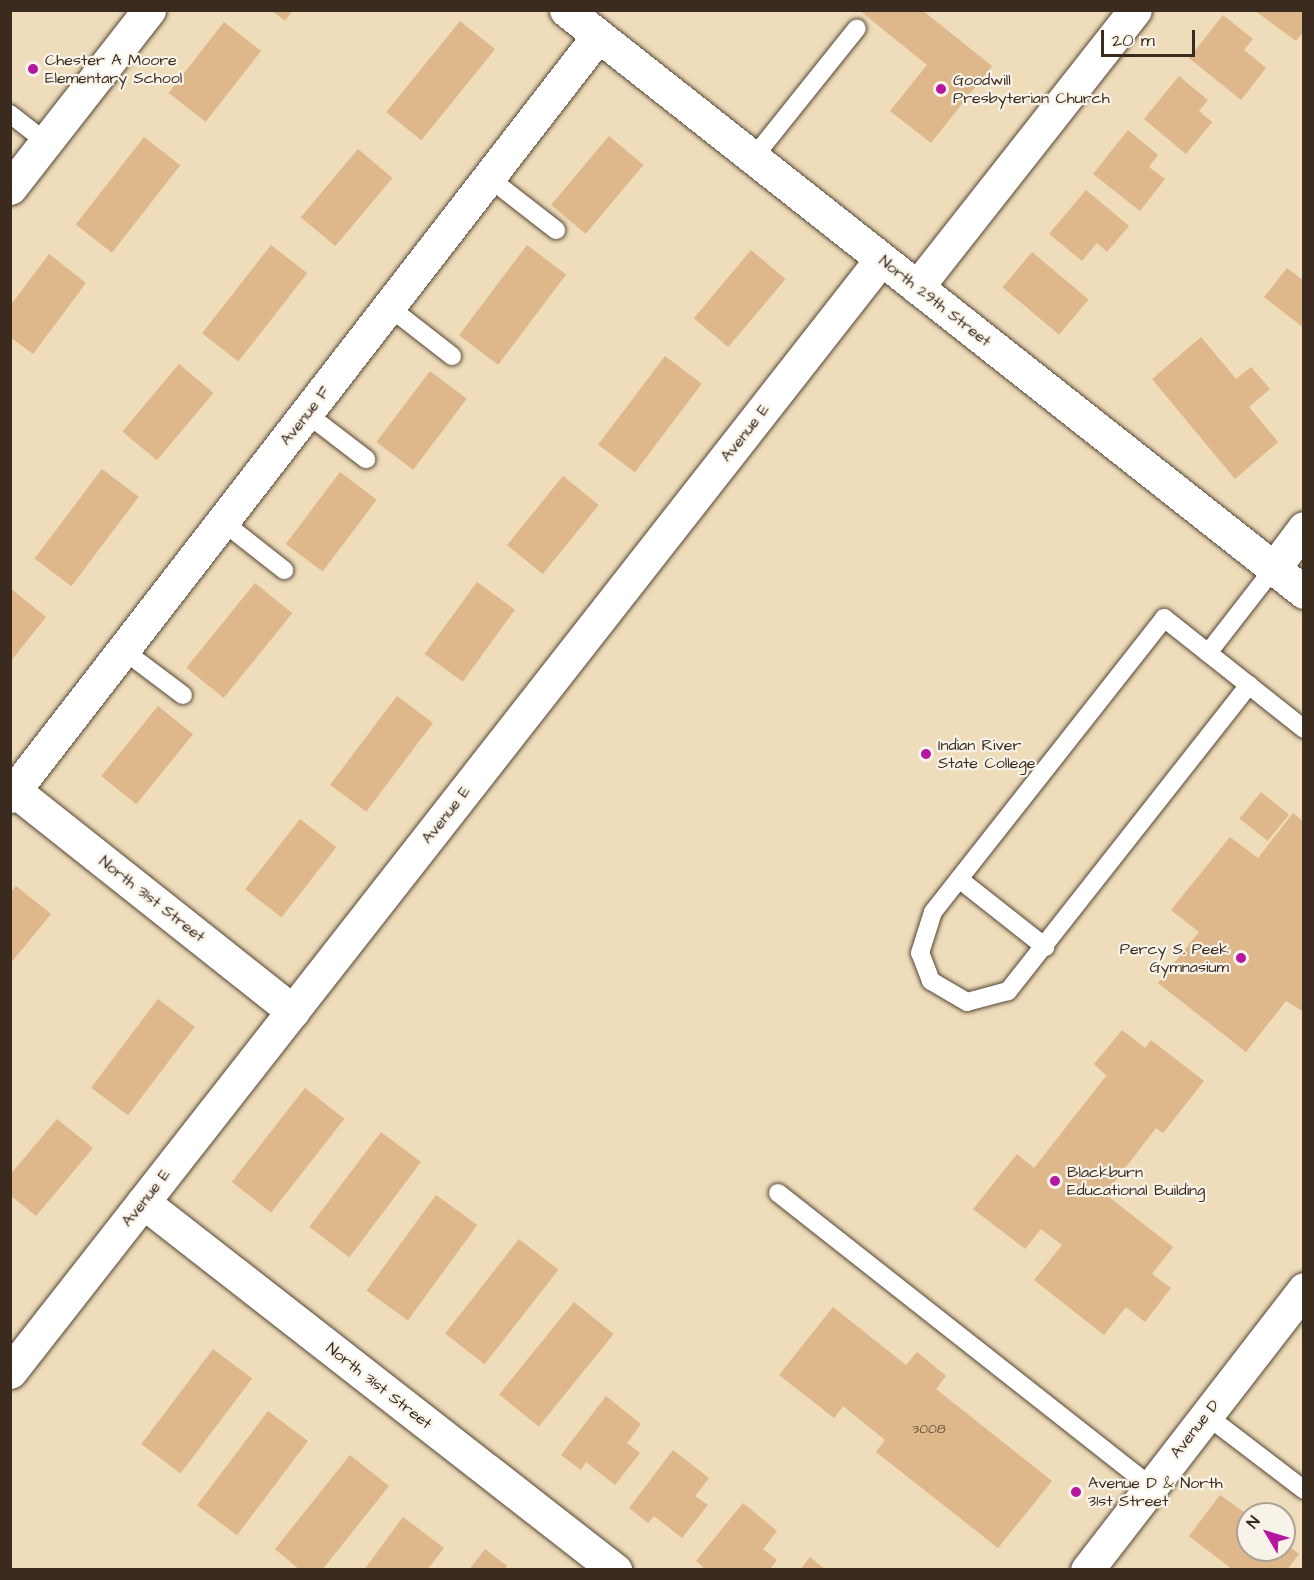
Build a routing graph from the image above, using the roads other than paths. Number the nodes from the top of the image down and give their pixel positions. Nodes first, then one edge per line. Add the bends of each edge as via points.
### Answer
1 (149, 10) edge
2 (566, 10) edge
3 (1135, 10) edge
4 (857, 28) dead end
5 (598, 36) junction
6 (10, 114) edge
7 (46, 142) junction
8 (753, 158) junction
9 (489, 178) junction
10 (10, 188) edge
11 (556, 230) dead end
12 (881, 259) junction
13 (917, 287) junction
14 (389, 306) junction
15 (452, 356) dead end
16 (306, 414) junction
17 (366, 459) dead end
18 (223, 522) junction
19 (1304, 528) edge
20 (1274, 568) junction
21 (284, 570) dead end
22 (1304, 592) edge
23 (123, 650) junction
24 (1208, 653) junction
25 (1248, 685) junction
26 (183, 695) dead end
27 (1304, 729) edge
28 (12, 791) edge
29 (959, 879) junction
30 (1045, 947) junction
31 (293, 1011) junction
32 (778, 1193) dead end
33 (143, 1202) junction
34 (1304, 1289) edge
35 (10, 1372) edge
36 (1206, 1415) junction
37 (1151, 1486) junction
38 (1304, 1490) edge
39 (615, 1569) edge
40 (1087, 1569) edge

1 - 7 street
2 - 5 street, North 29th Street
3 - 13 street
4 - 8 lane
5 - 8 street, North 29th Street
5 - 9 street, Avenue F
6 - 7 lane
7 - 10 street
8 - 12 street, North 29th Street
9 - 11 lane
9 - 14 street, Avenue F
12 - 13 street, North 29th Street
12 - 31 street, Avenue E
13 - 20 street, North 29th Street
14 - 15 lane
14 - 16 street, Avenue F
16 - 17 lane
16 - 18 street, Avenue F
18 - 21 lane
18 - 23 street, Avenue F
19 - 20 street
20 - 22 street, North 29th Street
20 - 24 lane
23 - 26 lane
23 - 28 street, Avenue F
24 - 25 lane
24 - 29 lane via 1164,618
25 - 27 lane
25 - 30 lane
28 - 31 street, North 31st Street
29 - 30 lane
29 - 30 lane via 921,939 924,968 941,991 967,1002 996,998
31 - 33 street, Avenue E
32 - 37 lane
33 - 35 street, Avenue E
33 - 39 street, North 31st Street
34 - 36 street, Avenue D
36 - 37 street, Avenue D
36 - 38 lane
37 - 40 street, Avenue D

